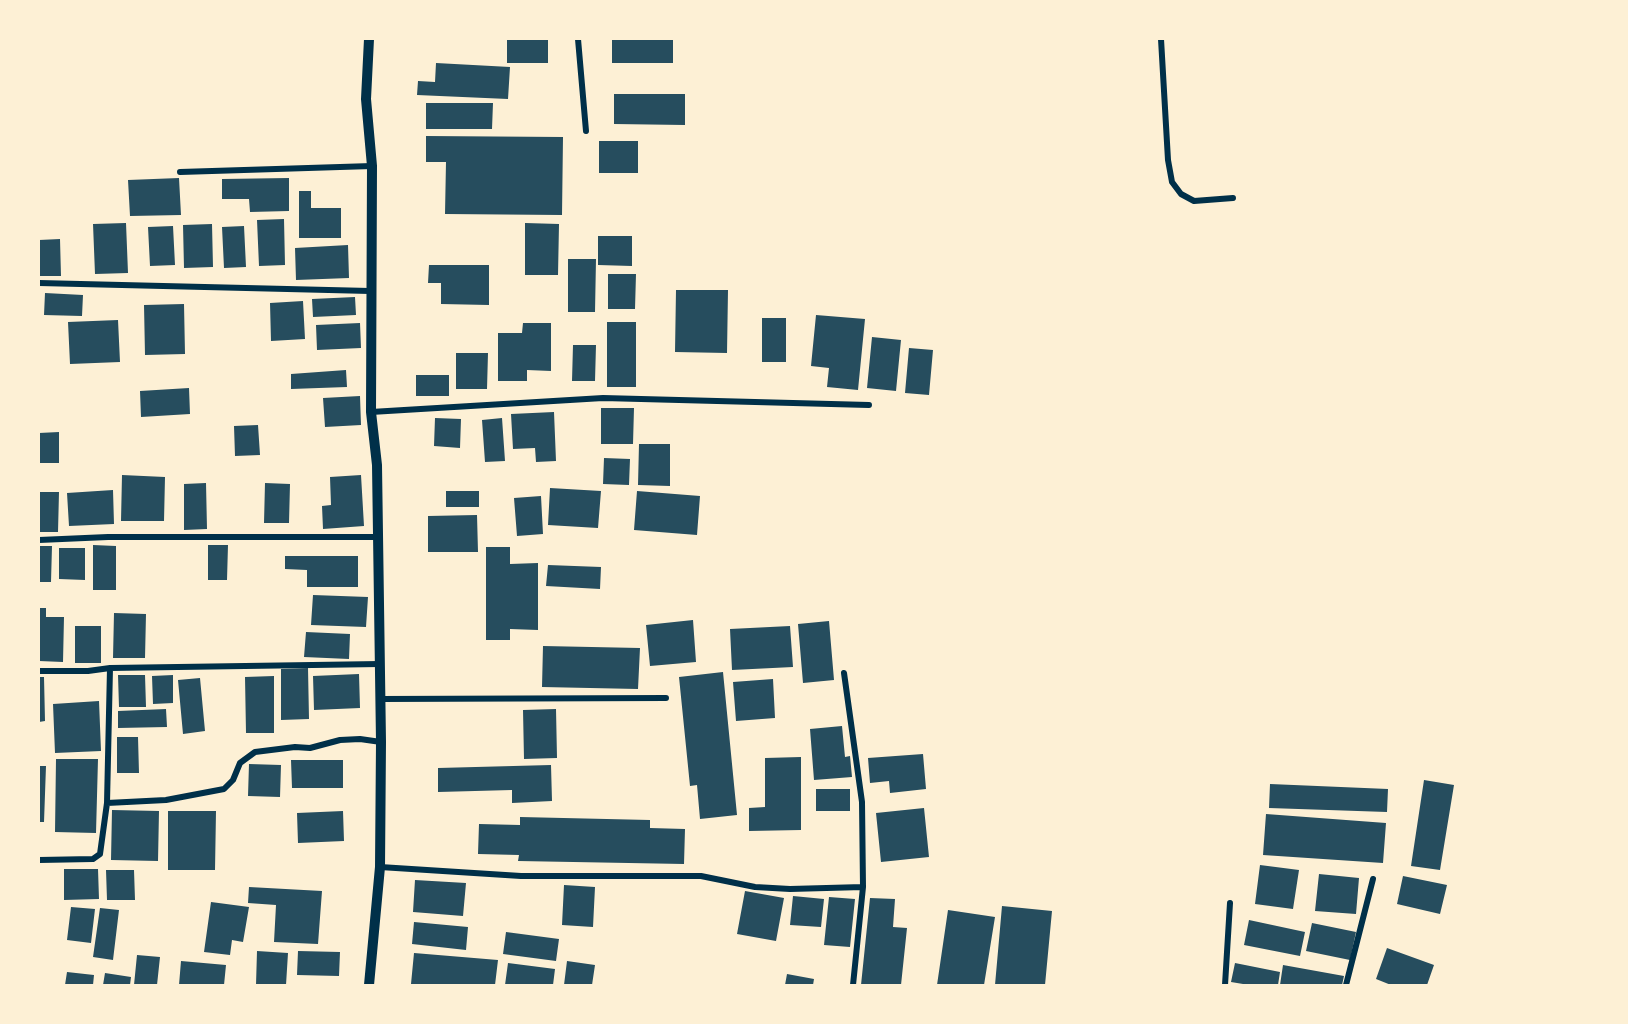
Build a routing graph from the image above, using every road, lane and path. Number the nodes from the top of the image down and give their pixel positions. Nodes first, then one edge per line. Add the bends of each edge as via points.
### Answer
1 (369, 39) edge
2 (578, 39) edge
3 (1161, 39) edge
4 (586, 131) dead end
5 (372, 166) junction
6 (180, 172) dead end
7 (1233, 198) dead end
8 (39, 283) edge
9 (370, 291) junction
10 (869, 405) dead end
11 (371, 412) junction
12 (378, 537) junction
13 (39, 540) edge
14 (380, 664) junction
15 (110, 668) junction
16 (39, 671) edge
17 (843, 673) dead end
18 (666, 698) dead end
19 (380, 699) junction
20 (381, 742) junction
21 (107, 803) junction
22 (39, 860) edge
23 (380, 867) junction
24 (1373, 879) dead end
25 (863, 887) junction
26 (1230, 903) dead end
27 (369, 985) edge
28 (853, 985) edge
29 (1225, 985) edge
30 (1346, 985) edge

1 - 5 street via 366,99
2 - 4 street
3 - 7 street via 1172,182 1181,194 1194,201
5 - 6 street
5 - 9 street
8 - 9 street
9 - 11 street
10 - 11 street via 603,398
11 - 12 street via 377,465
12 - 13 street
12 - 14 street
14 - 15 street
14 - 19 street
15 - 16 street
15 - 21 street
17 - 25 street via 862,802
18 - 19 street
19 - 20 street
20 - 21 street via 340,740 310,748 255,752 240,763 224,789 166,800
20 - 23 street
21 - 22 street via 98,856
23 - 25 street via 521,876 700,876 790,889
23 - 27 street
24 - 30 street
25 - 28 street
26 - 29 street

